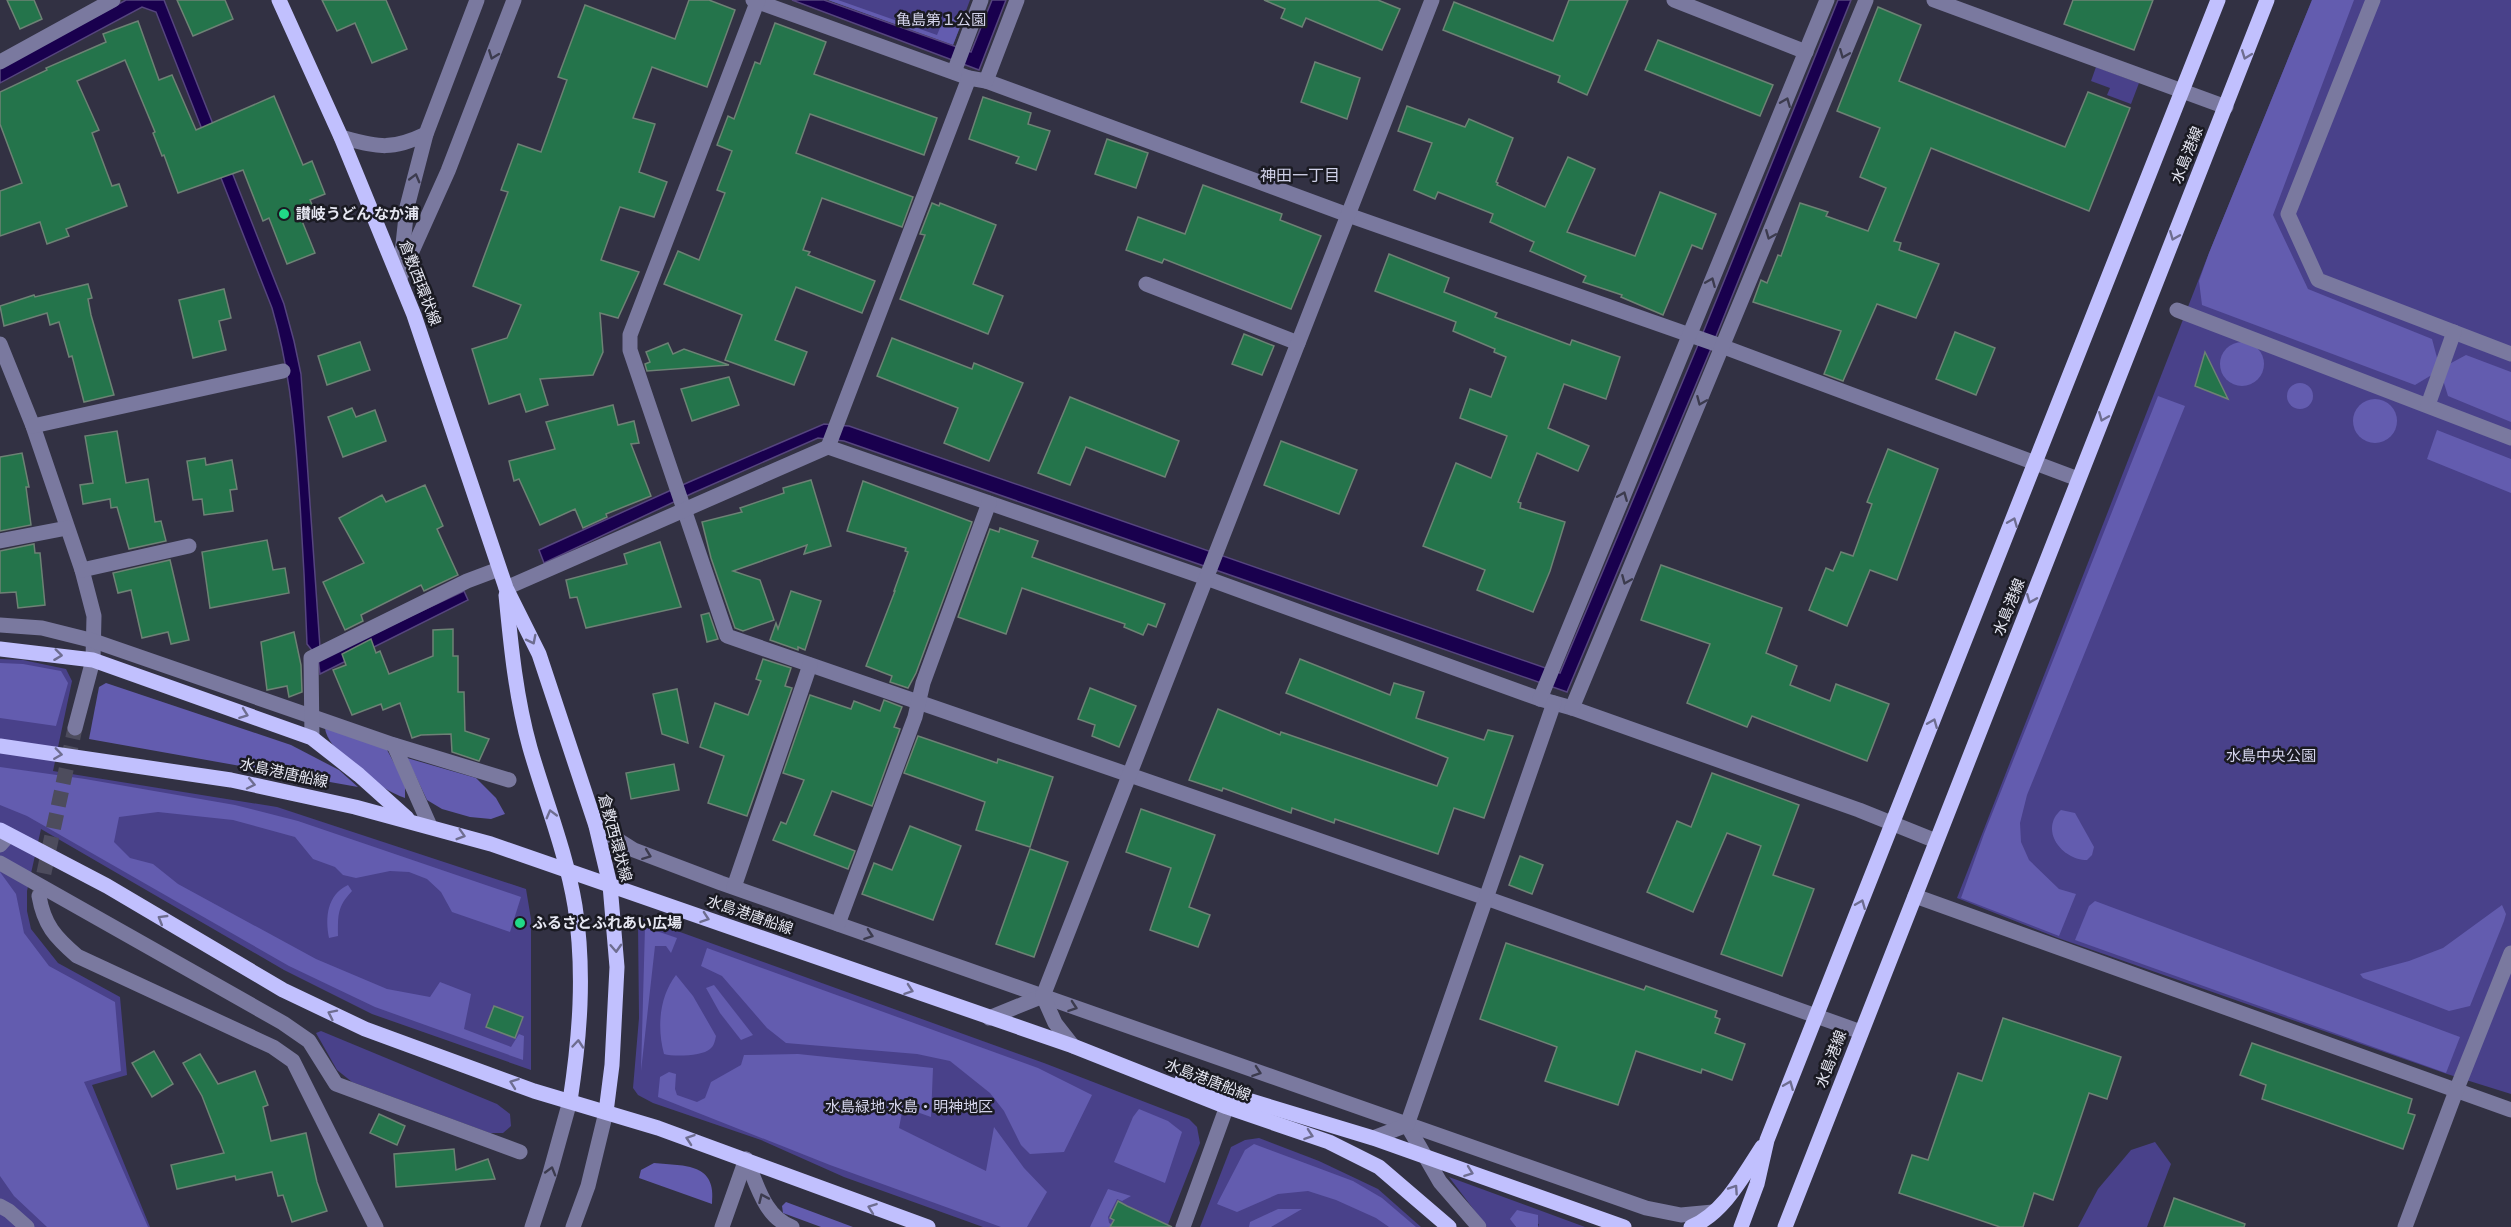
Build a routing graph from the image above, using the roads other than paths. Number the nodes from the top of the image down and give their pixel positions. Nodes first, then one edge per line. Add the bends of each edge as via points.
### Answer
1 (113, 0) edge
2 (279, 0) edge
3 (477, 0) edge
4 (514, 0) edge
5 (756, 0) edge
6 (981, 0) edge
7 (1017, 0) edge
8 (1432, 0) edge
9 (1674, 0) edge
10 (1827, 0) edge
11 (1866, 0) edge
12 (1934, 0) edge
13 (2218, 0) edge
14 (2267, 0) edge
15 (2373, 0) edge
16 (1806, 52) junction
17 (0, 62) edge
18 (960, 72) junction
19 (986, 81) junction
20 (2182, 90) junction
21 (2226, 107) junction
22 (426, 134) junction
23 (341, 137) junction
24 (1348, 215) junction
25 (400, 278) junction
26 (1146, 284) dead end
27 (2177, 310) dead end
28 (2454, 332) junction
29 (1706, 341) junction
30 (1299, 343) junction
31 (0, 346) edge
32 (2511, 354) edge
33 (283, 371) dead end
34 (2427, 405) junction
35 (33, 426) junction
36 (2511, 438) edge
37 (829, 444) junction
38 (2036, 463) junction
39 (2078, 479) junction
40 (989, 503) junction
41 (682, 506) junction
42 (67, 528) junction
43 (0, 541) edge
44 (189, 546) dead end
45 (499, 569) junction
46 (82, 570) junction
47 (1208, 575) junction
48 (506, 588) junction
49 (0, 625) edge
50 (94, 641) junction
51 (0, 649) edge
52 (93, 660) junction
53 (810, 665) junction
54 (1546, 696) junction
55 (918, 701) junction
56 (1572, 708) junction
57 (313, 718) junction
58 (75, 728) tunnel mouth
59 (312, 738) junction
60 (394, 745) junction
61 (0, 746) edge
62 (1130, 775) junction
63 (509, 780) dead end
64 (409, 820) junction
65 (1893, 824) junction
66 (430, 826) junction
67 (596, 826) junction
68 (3, 837) edge
69 (1936, 840) junction
70 (0, 863) edge
71 (566, 870) junction
72 (610, 885) junction
73 (734, 887) junction
74 (39, 896) tunnel mouth
75 (1915, 896) junction
76 (1486, 898) junction
77 (838, 924) junction
78 (2511, 953) edge
79 (1043, 996) junction
80 (1816, 1016) junction
81 (989, 1018) junction
82 (1861, 1032) junction
83 (1073, 1046) junction
84 (2456, 1091) junction
85 (570, 1101) junction
86 (1229, 1101) junction
87 (2511, 1110) edge
88 (606, 1112) junction
89 (1407, 1125) junction
90 (1372, 1138) junction
91 (1767, 1140) junction
92 (520, 1152) dead end
93 (1425, 1156) junction
94 (746, 1159) junction
95 (0, 1206) edge
96 (1713, 1212) junction
97 (27, 1227) edge
98 (376, 1227) edge
99 (532, 1227) edge
100 (573, 1227) edge
101 (722, 1227) edge
102 (792, 1227) edge
103 (928, 1227) edge
104 (1183, 1227) edge
105 (1449, 1227) edge
106 (1479, 1227) edge
107 (1624, 1227) edge
108 (1692, 1227) edge
109 (1741, 1227) edge
110 (1785, 1227) edge
111 (2405, 1227) edge

1 - 17 street
2 - 23 main road, 倉敷西環状線
3 - 22 street
4 -> 25 street via 448,171
5 - 18 street
5 - 41 street via 630,335 630,350
6 - 18 street via 964,46
7 - 19 street
8 - 24 street
9 - 16 street
10 - 16 street
11 -> 29 street
12 - 20 street
13 - 20 main road, 水島港線
14 -> 21 main road, 水島港線
15 - 28 street via 2288,214 2318,280
29 -> 16 street
18 - 19 street
18 - 37 street
19 - 24 street
20 - 21 street
20 - 38 main road, 水島港線
21 -> 39 main road, 水島港線
22 - 23 street via 403,145 379,147
25 -> 22 street via 407,207
23 - 25 main road, 倉敷西環状線
24 - 29 street
24 - 30 street
25 - 45 main road, 倉敷西環状線
26 - 30 street
27 - 34 street
28 - 32 street
28 - 34 street
29 - 38 street
54 -> 29 street via 1553,666
29 -> 56 street
30 - 47 street
31 - 35 street
33 - 35 street
34 - 36 street
35 - 42 street
37 - 40 street
37 - 41 street
38 - 39 street
65 -> 38 main road, 水島港線
39 -> 69 main road, 水島港線
40 - 47 street
40 - 55 street
41 - 48 street
41 - 53 street via 727,636
42 - 43 street
42 - 46 street
44 - 46 street
45 - 48 main road, 倉敷西環状線
45 - 57 street via 311,658
46 - 50 street via 94,616
47 - 54 street
47 - 62 street
48 -> 67 main road, 倉敷西環状線 via 539,654
71 -> 48 main road, 倉敷西環状線 via 530,749 512,663
49 - 50 street via 42,628
50 - 52 street
50 - 57 street
51 -> 52 main road
52 - 58 street
52 -> 59 main road
53 - 55 street
53 - 73 street
54 - 56 street
54 - 76 street
55 - 62 street
55 - 77 street
56 - 65 street
57 - 59 street
57 - 60 street
59 - 64 main road
60 - 63 street
60 - 66 street
61 -> 64 main road, 水島港唐船線 via 231,780
62 - 76 street
62 - 79 street
64 - 66 main road, 水島港唐船線
65 - 69 street
80 -> 65 main road, 水島港線
66 -> 71 main road, 水島港唐船線
67 - 72 main road, 倉敷西環状線
67 -> 73 street via 634,850
85 -> 68 main road via 365,1029 283,990 107,886
69 - 75 main road, 水島港線
70 - 92 street via 283,1023 309,1041 336,1084
71 - 72 main road, 水島港唐船線
85 -> 71 main road, 倉敷西環状線 via 581,994 579,940
72 -> 81 main road, 水島港唐船線
72 -> 88 main road, 倉敷西環状線 via 617,978
73 - 77 street
74 - 98 street via 54,936 77,956 273,1047 293,1061
75 - 82 main road, 水島港線
75 - 84 street
76 - 80 street
76 - 89 street
77 -> 79 street
78 - 84 street
79 - 81 street
79 - 83 street via 1055,1023
79 -> 89 street
80 - 82 street
91 -> 80 main road, 水島港線
81 - 83 main road, 水島港唐船線
82 - 110 main road, 水島港線
83 - 86 main road, 水島港唐船線
84 - 87 street
84 - 111 street
85 - 88 main road
99 -> 85 street
86 - 90 main road
86 - 104 street
86 -> 105 main road, 水島港唐船線 via 1380,1167
94 -> 88 main road
88 - 100 street via 588,1186
89 - 90 street
89 - 93 street
89 - 96 street via 1646,1208 1681,1215
90 - 93 main road
96 -> 91 main road via 1723,1204
91 - 109 main road, 水島港線 via 1757,1184
93 - 106 street via 1440,1182
93 -> 107 main road
94 - 101 street
102 -> 94 street via 769,1211
103 -> 94 main road
95 - 97 street
96 - 108 main road

